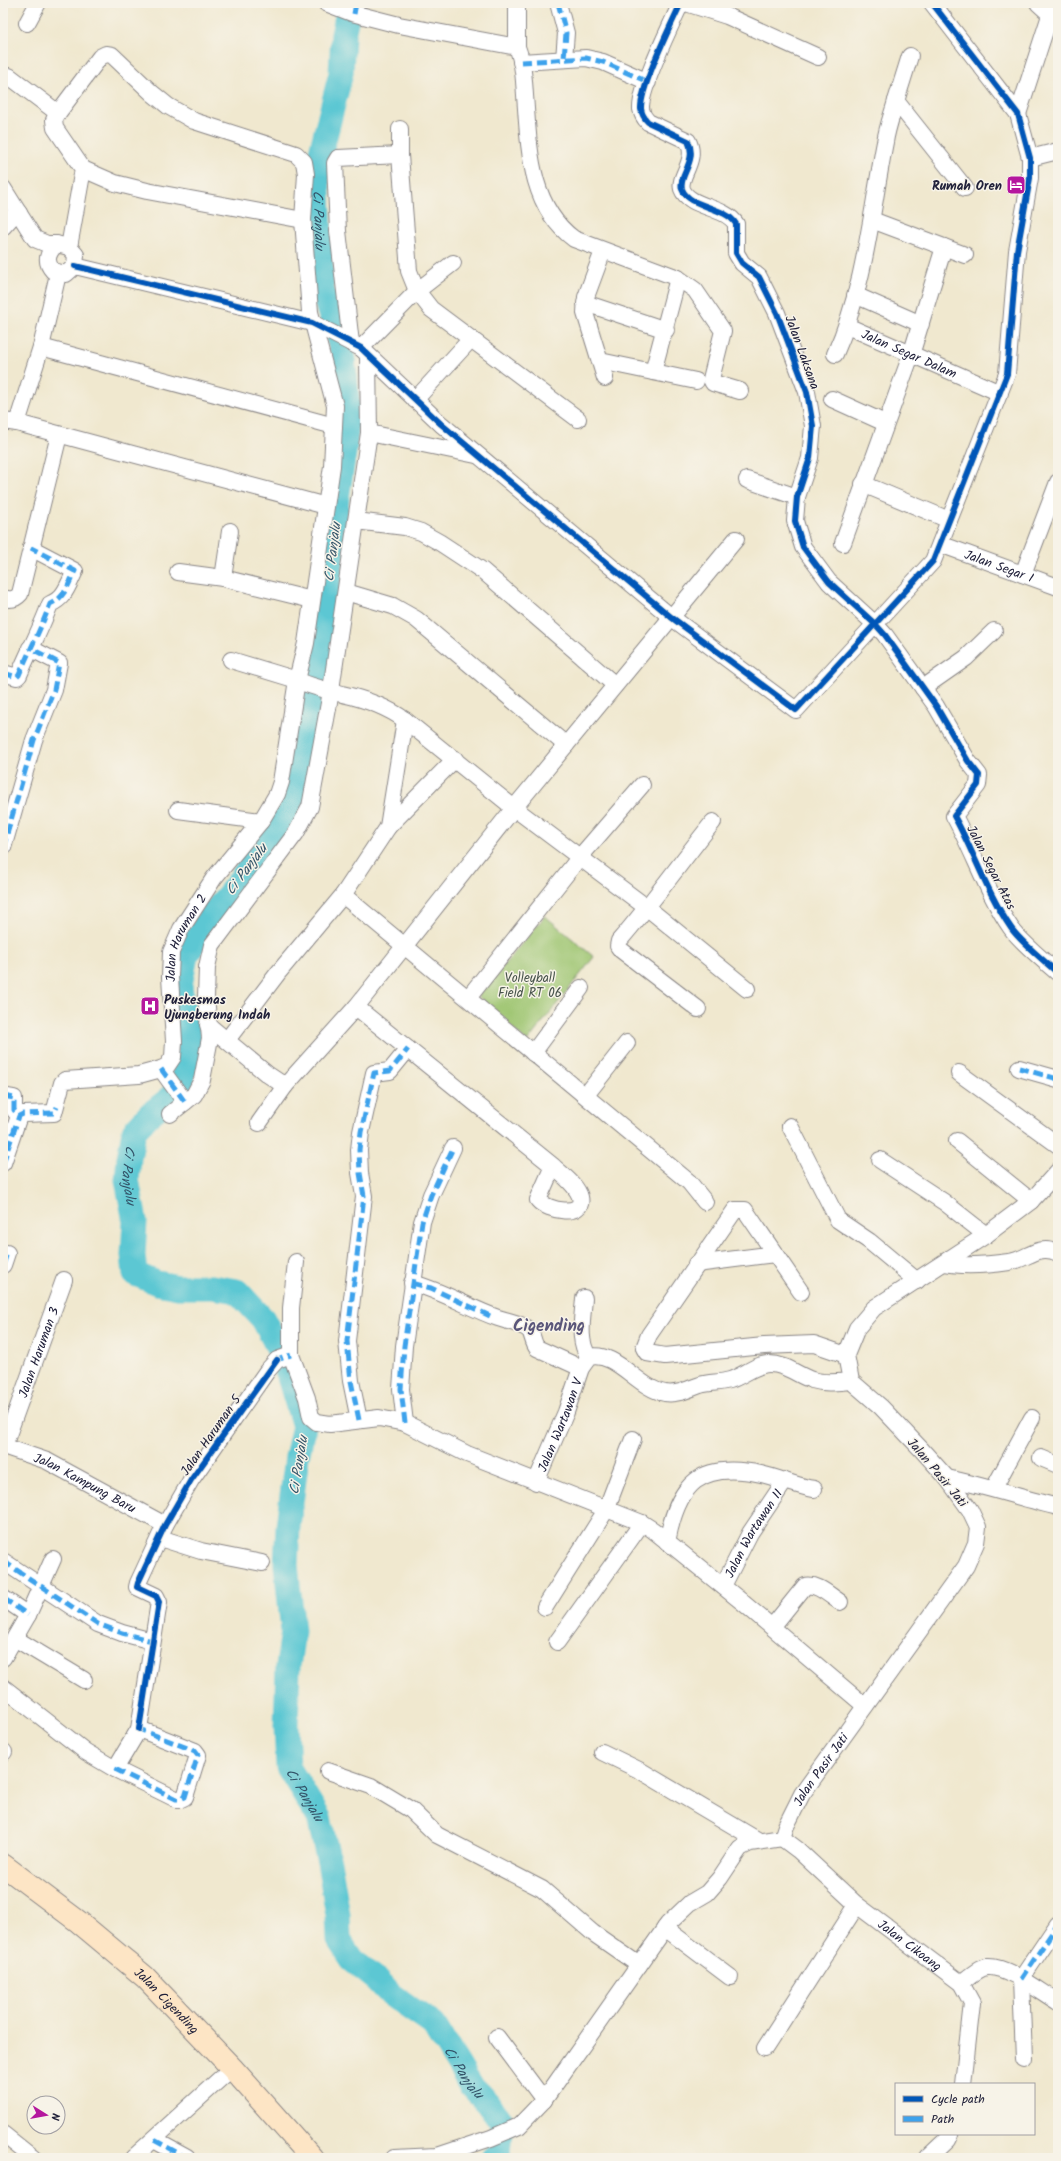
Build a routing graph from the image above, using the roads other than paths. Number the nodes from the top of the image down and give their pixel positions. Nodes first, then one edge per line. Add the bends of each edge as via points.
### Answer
1 (38, 3) edge
2 (517, 3) edge
3 (558, 3) edge
4 (681, 3) edge
5 (686, 3) edge
6 (932, 3) edge
7 (1038, 3) edge
8 (331, 5) edge
9 (1052, 9) edge
10 (354, 10) edge
11 (27, 23) dead end
12 (519, 54) junction
13 (910, 56) dead end
14 (818, 57) dead end
15 (564, 58) junction
16 (9, 76) dead end
17 (648, 82) junction
18 (896, 101) junction
19 (58, 113) junction
20 (1018, 114) junction
21 (400, 129) dead end
22 (1058, 151) edge
23 (400, 155) junction
24 (1030, 158) junction
25 (83, 169) junction
26 (3, 188) edge
27 (965, 188) dead end
28 (3, 203) edge
29 (11, 219) edge
30 (303, 220) junction
31 (872, 220) junction
32 (63, 246) junction
33 (944, 247) junction
34 (603, 251) junction
35 (965, 255) dead end
36 (453, 263) dead end
37 (75, 266) junction
38 (53, 268) junction
39 (678, 278) junction
40 (417, 292) junction
41 (855, 295) junction
42 (585, 304) junction
43 (921, 324) junction
44 (318, 326) junction
45 (847, 326) junction
46 (666, 330) junction
47 (471, 339) junction
48 (41, 347) junction
49 (355, 347) junction
50 (835, 354) dead end
51 (911, 355) junction
52 (600, 361) junction
53 (653, 372) junction
54 (605, 378) dead end
55 (696, 381) dead end
56 (740, 391) dead end
57 (1000, 393) junction
58 (832, 399) dead end
59 (415, 400) junction
60 (578, 419) dead end
61 (10, 422) edge
62 (885, 423) junction
63 (334, 426) junction
64 (369, 433) junction
65 (59, 435) junction
66 (478, 455) junction
67 (747, 480) dead end
68 (1058, 482) edge
69 (864, 484) junction
70 (797, 496) junction
71 (326, 506) junction
72 (949, 520) junction
73 (356, 521) junction
74 (230, 531) dead end
75 (736, 539) dead end
76 (843, 543) dead end
77 (940, 544) junction
78 (31, 548) junction
79 (178, 572) dead end
80 (1023, 574) junction
81 (223, 578) junction
82 (1058, 587) edge
83 (346, 592) junction
84 (3, 598) edge
85 (312, 600) junction
86 (671, 617) junction
87 (876, 625) junction
88 (994, 631) dead end
89 (30, 648) junction
90 (231, 660) dead end
91 (3, 673) edge
92 (301, 682) junction
93 (615, 685) junction
94 (923, 688) junction
95 (327, 690) junction
96 (406, 720) junction
97 (566, 745) junction
98 (455, 759) junction
99 (642, 785) dead end
100 (514, 808) junction
101 (178, 810) dead end
102 (261, 822) junction
103 (713, 822) dead end
104 (388, 827) junction
105 (3, 848) edge
106 (579, 858) junction
107 (343, 895) junction
108 (647, 908) junction
109 (406, 946) junction
110 (1058, 972) edge
111 (581, 988) dead end
112 (747, 989) dead end
113 (468, 998) junction
114 (356, 1007) junction
115 (698, 1009) dead end
116 (208, 1025) junction
117 (227, 1040) junction
118 (627, 1043) dead end
119 (408, 1049) junction
120 (533, 1054) junction
121 (1019, 1068) dead end
122 (959, 1073) dead end
123 (164, 1074) junction
124 (1058, 1079) edge
125 (285, 1086) junction
126 (586, 1095) junction
127 (3, 1096) edge
128 (181, 1098) junction
129 (170, 1114) dead end
130 (19, 1116) junction
131 (259, 1123) dead end
132 (790, 1126) dead end
133 (957, 1141) dead end
134 (1058, 1145) edge
135 (453, 1148) dead end
136 (880, 1160) dead end
137 (3, 1163) edge
138 (553, 1166) dead end
139 (1058, 1173) edge
140 (1031, 1201) junction
141 (705, 1202) dead end
142 (986, 1235) junction
143 (1058, 1253) edge
144 (775, 1254) junction
145 (296, 1262) dead end
146 (944, 1263) junction
147 (696, 1264) junction
148 (64, 1280) dead end
149 (918, 1281) junction
150 (412, 1283) junction
151 (801, 1292) dead end
152 (584, 1298) dead end
153 (846, 1355) junction
154 (286, 1357) junction
155 (585, 1362) junction
156 (851, 1381) junction
157 (1032, 1418) dead end
158 (359, 1420) junction
159 (405, 1424) junction
160 (633, 1439) dead end
161 (4, 1446) edge
162 (1040, 1458) dead end
163 (1058, 1465) edge
164 (948, 1478) junction
165 (785, 1481) junction
166 (536, 1482) junction
167 (994, 1488) junction
168 (814, 1489) dead end
169 (1058, 1507) edge
170 (606, 1510) junction
171 (642, 1523) junction
172 (162, 1531) junction
173 (667, 1542) junction
174 (53, 1559) dead end
175 (3, 1562) edge
176 (262, 1563) dead end
177 (723, 1586) junction
178 (41, 1587) junction
179 (3, 1598) edge
180 (840, 1602) dead end
181 (545, 1607) dead end
182 (28, 1615) junction
183 (772, 1627) junction
184 (16, 1638) junction
185 (152, 1641) junction
186 (558, 1642) dead end
187 (3, 1658) edge
188 (84, 1680) dead end
189 (3, 1687) edge
190 (865, 1706) junction
191 (139, 1729) junction
192 (602, 1752) dead end
193 (115, 1769) junction
194 (328, 1771) dead end
195 (782, 1838) junction
196 (759, 1841) junction
197 (3, 1865) edge
198 (857, 1905) junction
199 (1058, 1924) edge
200 (665, 1928) junction
201 (638, 1965) junction
202 (730, 1977) dead end
203 (1021, 1979) junction
204 (961, 1983) junction
205 (1058, 2002) edge
206 (497, 2037) dead end
207 (765, 2048) dead end
208 (1024, 2059) dead end
209 (232, 2068) junction
210 (963, 2083) edge
211 (544, 2100) junction
212 (3, 2134) edge
213 (950, 2135) edge
214 (154, 2140) junction
215 (33, 2158) edge
216 (133, 2158) edge
217 (187, 2158) edge
218 (312, 2158) edge
219 (394, 2158) edge
220 (928, 2158) edge

1 - 11 street
2 - 12 street
3 - 15 street via 566,33
4 - 17 street
5 - 14 street via 727,16
6 - 20 street
7 - 9 street
8 - 10 street
9 - 20 street
10 - 12 street via 399,25
12 - 15 street
12 - 34 street via 530,162 546,208 561,230 574,239
13 - 18 street
15 - 17 street via 586,58 603,62
16 - 19 street
17 - 70 street, Jalan Laksana via 641,108 643,117 648,122 688,141 692,150 682,190 690,200 728,215 736,224 736,253 742,263 759,277 777,313 808,392 813,426 810,458
18 - 27 street
18 - 31 street via 885,141
19 - 25 street via 54,120 55,128
19 - 30 street, Jalan Haruman 2 via 100,57 112,55 158,97 194,121 296,154 304,162 306,174
20 - 24 street
21 - 23 street
22 - 24 street
23 - 40 street via 409,271
23 - 49 street via 338,158 335,163 338,230
24 - 57 street via 1030,178 1017,251 1007,374
25 - 30 street via 116,183 147,192
25 - 32 street
26 - 29 street
28 - 29 street
29 - 32 street via 35,239
29 - 38 street via 31,248
30 - 44 street, Jalan Haruman 2
31 - 33 street
31 - 41 street
32 - 37 street via 76,256
32 - 38 street via 47,256
33 - 35 street
33 - 43 street
34 - 39 street
34 - 42 street
36 - 40 street
37 - 38 street via 69,272
37 - 44 street
38 - 48 street
39 - 46 street
39 - 56 street via 696,290 721,327 722,337 711,377 713,383
40 - 47 street via 431,309
40 - 49 street
41 - 43 street
41 - 45 street
42 - 46 street
42 - 52 street via 585,313
43 - 51 street
44 - 49 street
44 - 63 street, Jalan Haruman 2 via 334,406
45 - 50 street, Jalan Segar Dalam
45 - 51 street, Jalan Segar Dalam
46 - 53 street
47 - 59 street
47 - 60 street
48 - 61 street
48 - 63 street
49 - 59 street
49 - 64 street
51 - 57 street, Jalan Segar Dalam
51 - 62 street
52 - 53 street
52 - 54 street
53 - 55 street
57 - 72 street
58 - 62 street
59 - 66 street
61 - 65 street
62 - 69 street
63 - 71 street, Jalan Haruman 2
64 - 66 street
64 - 73 street
65 - 71 street
65 - 78 street
66 - 86 street
67 - 70 street
68 - 80 street
69 - 72 street
69 - 76 street
70 - 87 street, Jalan Laksana via 794,521 803,547 829,582
71 - 85 street, Jalan Haruman 2
72 - 77 street
73 - 83 street
73 - 93 street via 405,527 439,542 483,571
74 - 81 street
75 - 86 street
77 - 80 street, Jalan Segar I
77 - 87 street via 933,561
78 - 84 street via 20,594 10,600
78 - 89 street via 75,572 64,595 50,604
79 - 81 street
80 - 82 street, Jalan Segar I
81 - 85 street
83 - 95 street
83 - 97 street via 393,606 416,619
85 - 92 street, Jalan Haruman 2
86 - 87 street via 796,710
86 - 93 street
87 - 94 street, Jalan Segar Atas
88 - 94 street via 966,658
89 - 91 street via 17,677
89 - 105 street via 59,663 58,671 54,690 34,740
90 - 92 street
92 - 95 street
92 - 102 street, Jalan Haruman 2 via 281,782
93 - 97 street
94 - 110 street, Jalan Segar Atas via 979,775 978,785 954,816 987,887 1012,929
95 - 96 street via 370,702
95 - 116 street via 310,808 296,833 212,945 206,982
96 - 98 street
96 - 104 street
97 - 100 street
98 - 100 street
98 - 104 street
99 - 106 street
100 - 106 street
100 - 109 street
101 - 102 street
102 - 123 street, Jalan Haruman 2 via 214,878 181,929 171,952 173,1057
103 - 108 street
104 - 107 street
106 - 108 street
106 - 113 street
107 - 109 street
107 - 117 street via 278,972
108 - 112 street
108 - 115 street via 619,941 618,946
109 - 113 street
109 - 114 street
111 - 120 street
113 - 120 street
114 - 119 street
114 - 125 street
116 - 117 street
116 - 128 street via 210,1038 202,1080 194,1095
117 - 125 street
118 - 126 street
119 - 138 street
119 - 158 street via 390,1071 374,1073 361,1132 360,1173 364,1196 347,1341 351,1381
120 - 126 street
121 - 124 street
122 - 134 street
123 - 128 street
123 - 130 street via 68,1079 62,1083 54,1113
125 - 131 street
126 - 141 street via 689,1182
127 - 130 street via 14,1098 14,1110
128 - 129 street
130 - 137 street
132 - 149 street via 838,1220 869,1241
133 - 140 street
135 - 150 street via 431,1195 422,1222
136 - 142 street via 944,1202
139 - 140 street
140 - 142 street
142 - 146 street via 961,1249
143 - 146 street via 1044,1249 1009,1262 959,1265
144 - 147 street
144 - 147 street via 745,1210 739,1209 735,1210
144 - 151 street
145 - 154 street
146 - 149 street
147 - 153 street via 649,1335 644,1348 647,1353 665,1356 764,1346 814,1344
148 - 161 street, Jalan Haruman 3
149 - 153 street via 874,1308 857,1328
150 - 155 street via 431,1288 490,1316 523,1326 530,1331 537,1348
150 - 159 street via 401,1390
152 - 155 street via 582,1342
153 - 156 street
154 - 158 street via 307,1398 311,1417 317,1422 330,1424
154 - 172 street, Jalan Haruman 5 via 191,1480
155 - 156 street via 596,1355 612,1359 622,1369 656,1391 668,1393 680,1393 701,1385 729,1380 769,1364 793,1370 821,1382
155 - 166 street, Jalan Wartawan V
156 - 164 street, Jalan Pasir Jati via 881,1407
157 - 167 street
158 - 159 street via 379,1418
159 - 166 street via 467,1454
160 - 170 street
161 - 172 street, Jalan Kampung Baru via 47,1461
162 - 163 street
164 - 167 street
164 - 190 street, Jalan Pasir Jati via 970,1510 978,1528 976,1543 966,1566
165 - 168 street
165 - 173 street via 760,1474 734,1471 696,1478 680,1501
165 - 177 street, Jalan Wartawan II via 750,1533
166 - 170 street
167 - 169 street
170 - 171 street
170 - 181 street
171 - 173 street
171 - 186 street
172 - 176 street, Jalan Kampung Baru via 200,1551
172 - 185 street, Jalan Haruman 5 via 137,1587 158,1598
173 - 177 street
174 - 178 street
175 - 178 street
177 - 183 street
178 - 182 street
178 - 185 street via 98,1624 122,1634
179 - 182 street
180 - 183 street via 816,1586 806,1586
182 - 184 street
183 - 190 street
184 - 187 street
184 - 188 street
185 - 191 street
189 - 193 street via 86,1752
190 - 195 street, Jalan Pasir Jati via 831,1757 802,1794
191 - 193 street
191 - 193 street via 195,1751 198,1755 185,1797 176,1799
192 - 196 street via 641,1771
194 - 201 street via 371,1786 411,1810 437,1835 542,1889 593,1933
195 - 196 street
195 - 198 street, Jalan Cikoang
196 - 200 street via 740,1848 707,1894 690,1903
197 - 209 street, Jalan Cigending via 79,1922 144,1977
198 - 204 street, Jalan Cikoang
198 - 207 street
199 - 203 street
200 - 201 street
200 - 202 street
201 - 211 street
203 - 204 street via 986,1967
203 - 205 street
203 - 208 street
204 - 210 street, Jalan Cikoang via 972,2003
206 - 211 street
209 - 214 street
209 - 218 street, Jalan Cigending
211 - 219 street via 519,2126 491,2138 437,2156
212 - 215 street
213 - 220 street
214 - 216 street
214 - 217 street

